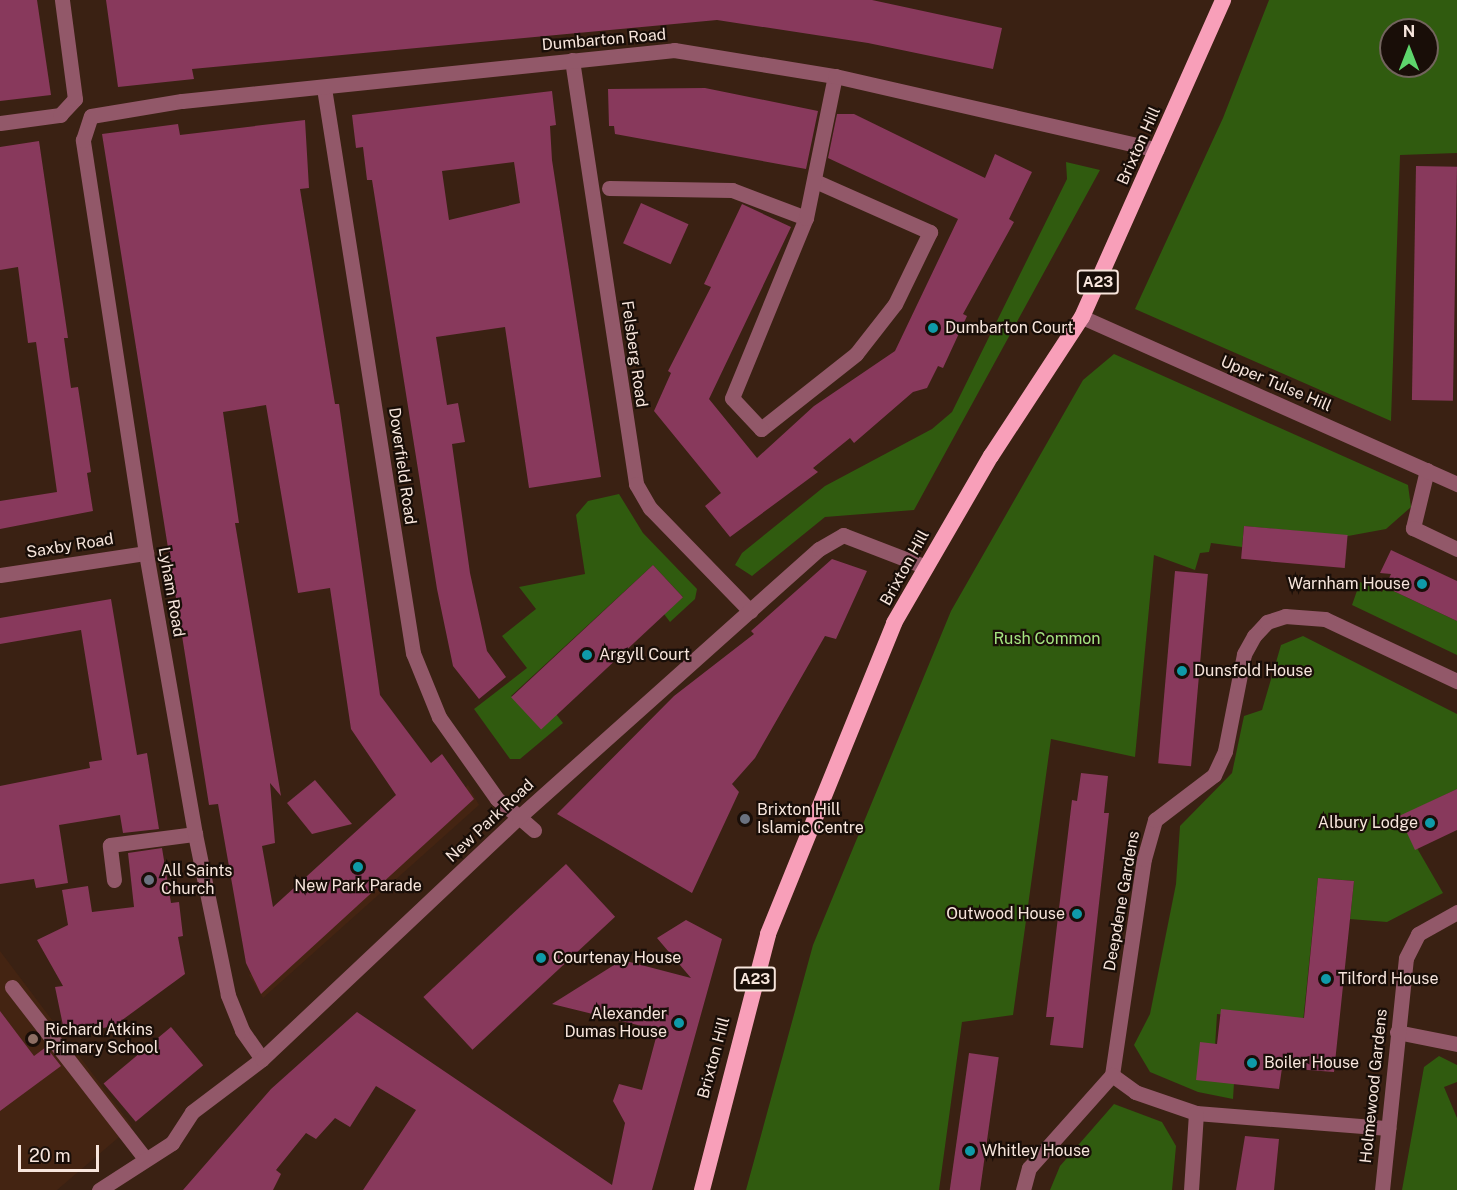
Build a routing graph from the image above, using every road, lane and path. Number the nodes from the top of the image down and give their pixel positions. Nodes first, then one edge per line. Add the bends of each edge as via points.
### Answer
1 (62, 0) edge
2 (1223, 0) edge
3 (573, 60) junction
4 (835, 76) junction
5 (324, 88) junction
6 (87, 121) joint
7 (0, 123) edge
8 (1157, 150) junction
9 (816, 181) junction
10 (609, 188) dead end
11 (806, 218) junction
12 (1082, 317) junction
13 (1427, 470) junction
14 (1457, 484) edge
15 (1457, 549) edge
16 (146, 553) junction
17 (926, 567) junction
18 (0, 575) edge
19 (750, 611) junction
20 (1457, 681) edge
21 (519, 817) junction
22 (534, 830) dead end
23 (195, 834) junction
24 (114, 880) dead end
25 (1457, 912) edge
26 (12, 987) dead end
27 (1397, 1032) junction
28 (1457, 1044) edge
29 (262, 1059) junction
30 (1112, 1076) junction
31 (1196, 1113) junction
32 (1388, 1128) junction
33 (144, 1157) junction
34 (99, 1190) edge
35 (702, 1190) edge
36 (1023, 1190) edge
37 (1191, 1190) edge
38 (1382, 1190) edge

1 - 7 street via 76,92 71,107 51,117
2 - 8 highway, Brixton Hill / A23
3 - 4 street, Dumbarton Road via 674,50
3 - 5 street, Dumbarton Road
3 - 19 street, Felsberg Road via 636,484 650,508
4 - 8 street, Dumbarton Road
4 - 9 street
5 - 6 street, Dumbarton Road via 104,111
5 - 21 street, Doverfield Road via 413,653 439,717 497,799
6 - 16 street, Lyham Road via 83,140
8 - 12 highway, Brixton Hill / A23
9 - 11 street
9 - 11 street via 930,232 895,304 856,354 761,429 732,398
10 - 11 street via 732,190
12 - 13 street, Upper Tulse Hill
12 - 17 highway, Brixton Hill / A23
13 - 14 street, Upper Tulse Hill
13 - 15 street via 1413,528
16 - 18 street, Saxby Road
16 - 23 street, Lyham Road
17 - 19 street, New Park Road via 843,535 819,549
17 - 35 highway, Brixton Hill / A23 via 885,644 768,934
19 - 21 street, New Park Road
20 - 30 street, Deepdene Gardens via 1325,619 1285,616 1267,622 1254,636 1244,654 1225,751 1214,775 1155,820 1144,859
21 - 22 street, Doverfield Road
21 - 29 street, New Park Road
23 - 24 street via 110,845
23 - 29 street, Lyham Road via 228,995 242,1030
25 - 27 street, Holmewood Gardens via 1418,934 1406,958
26 - 33 street
27 - 28 street
27 - 32 street, Holmewood Gardens
29 - 33 street, New Park Road via 192,1112 172,1143
30 - 31 street via 1135,1092
30 - 36 street via 1029,1168
31 - 32 street
31 - 37 street
32 - 38 street, Holmewood Gardens
33 - 34 street, New Park Road

